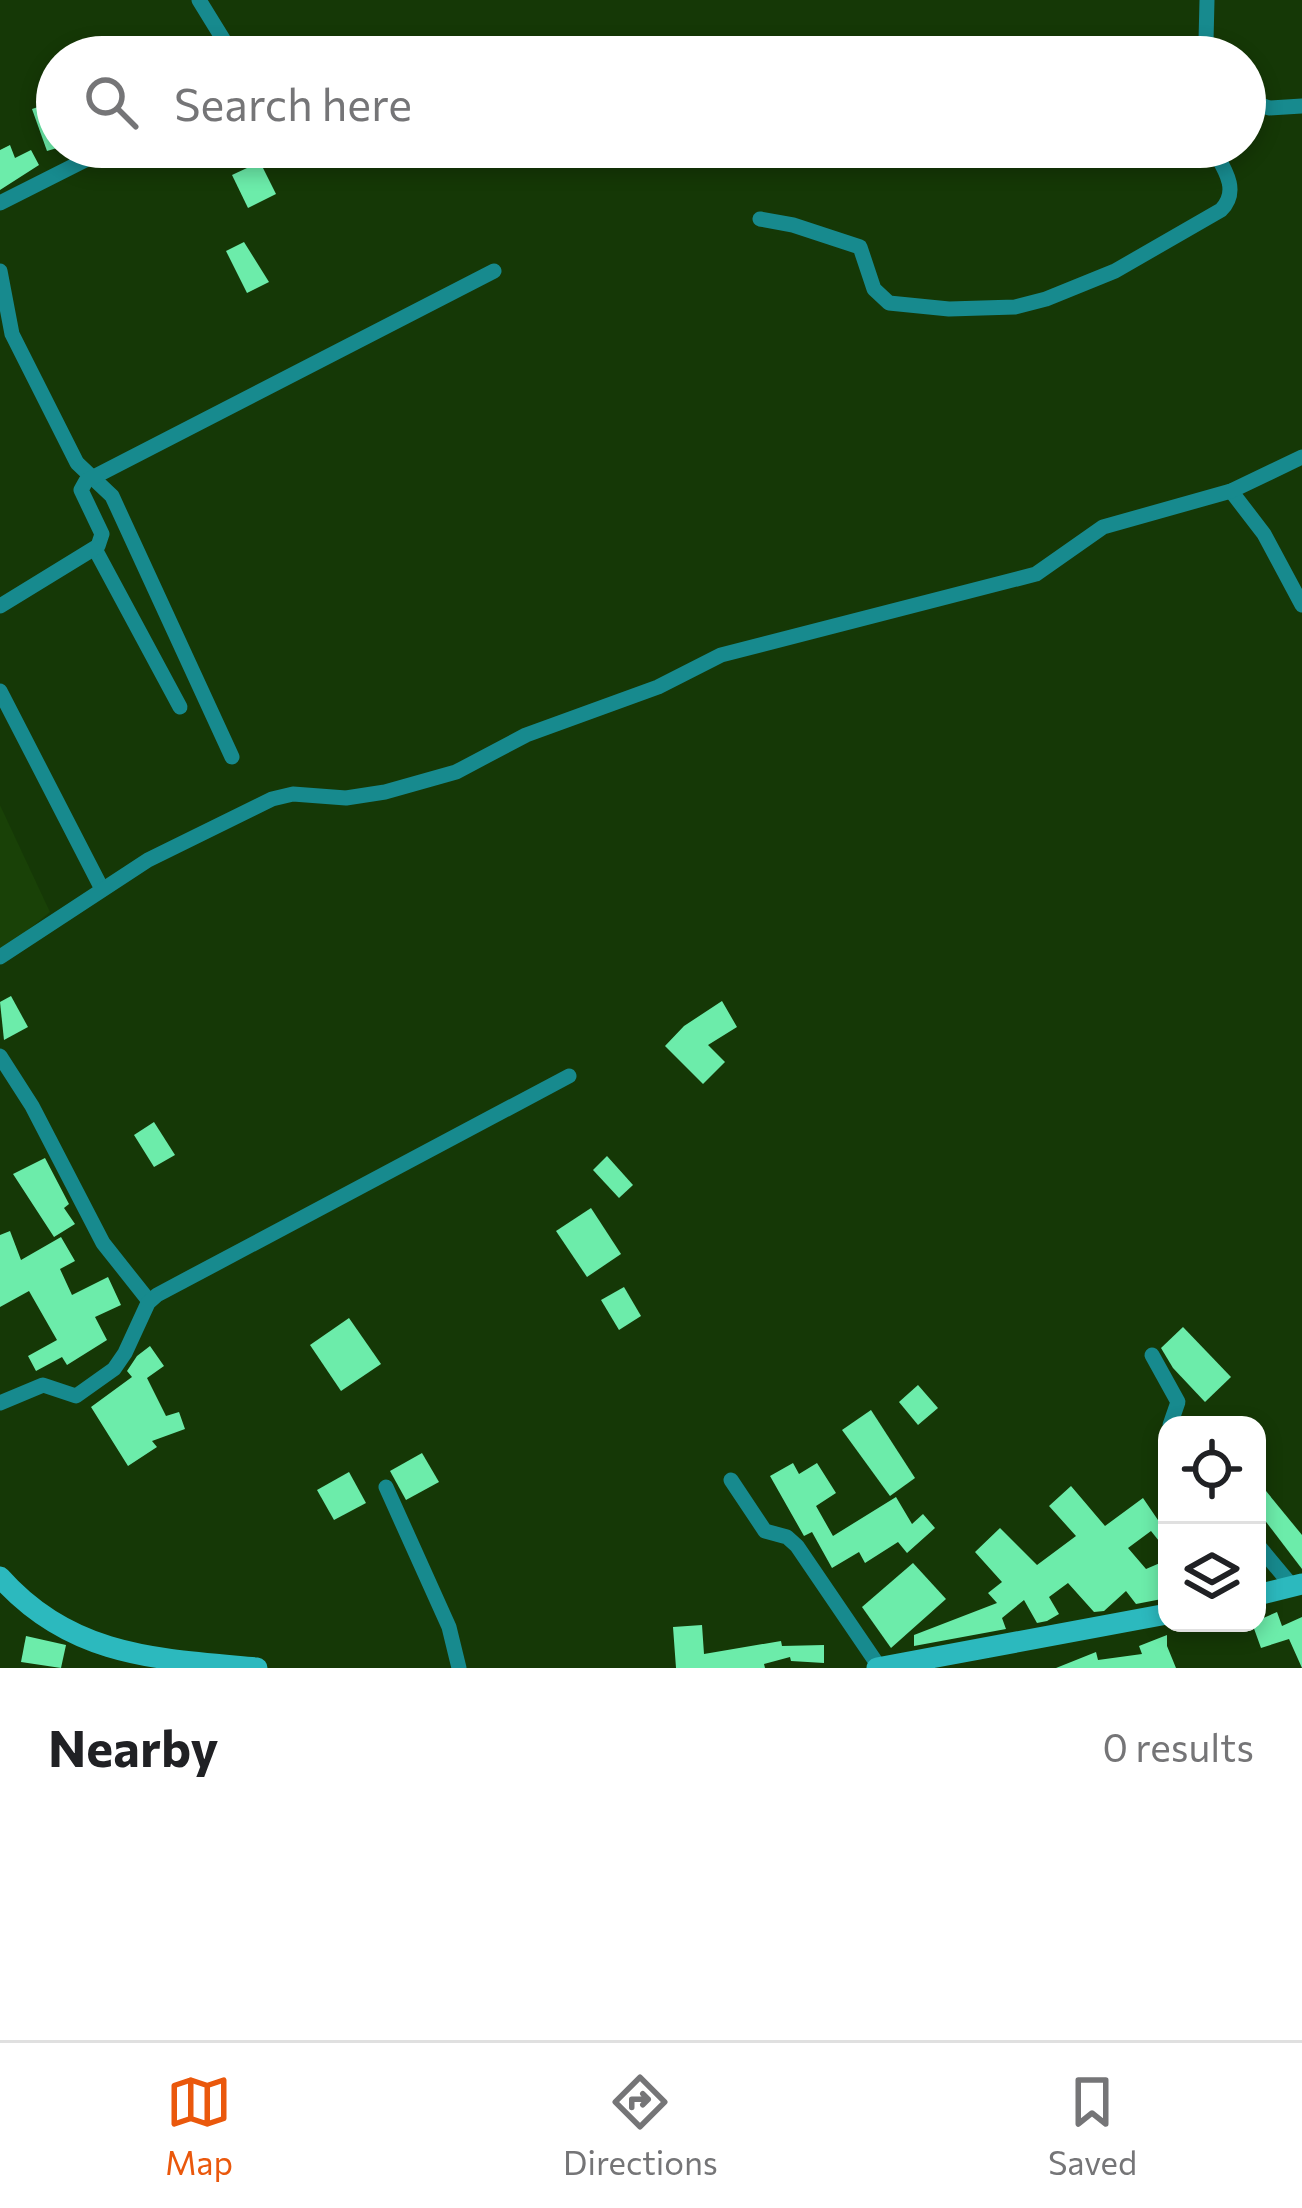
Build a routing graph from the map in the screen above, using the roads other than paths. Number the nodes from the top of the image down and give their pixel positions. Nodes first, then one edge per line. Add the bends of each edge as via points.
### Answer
1 (1207, 0) edge
2 (206, 2) edge
3 (222, 36) edge
4 (1206, 36) edge
5 (1302, 106) edge
6 (1266, 107) edge
7 (69, 168) edge
8 (1221, 168) edge
9 (0, 203) edge
10 (760, 219) dead end
11 (0, 271) edge
12 (494, 272) dead end
13 (1302, 457) edge
14 (93, 477) junction
15 (1232, 491) junction
16 (95, 549) junction
17 (0, 605) edge
18 (1302, 605) edge
19 (0, 691) edge
20 (180, 707) dead end
21 (232, 757) dead end
22 (102, 889) junction
23 (0, 956) edge
24 (0, 1056) edge
25 (569, 1076) dead end
26 (149, 1301) junction
27 (1152, 1354) dead end
28 (0, 1403) edge
29 (1173, 1416) edge
30 (730, 1480) dead end
31 (386, 1487) dead end
32 (1266, 1553) edge
33 (0, 1577) edge
34 (1297, 1585) edge
35 (1266, 1593) edge
36 (1158, 1616) edge
37 (943, 1662) edge
38 (223, 1666) edge
39 (256, 1668) edge
40 (459, 1668) edge
41 (878, 1668) edge

1 - 4 street
2 - 3 street
5 - 6 street
7 - 9 street
8 - 10 street via 1230,199 1221,210 1115,271 1015,307 889,303 874,289 860,248
11 - 14 street via 12,334 77,464
12 - 14 street
13 - 15 street
14 - 16 street via 82,490 102,534
14 - 21 street via 112,496
15 - 18 street
15 - 22 street via 1103,527 1036,574 721,655 456,772 346,798 272,799
16 - 17 street
16 - 20 street
19 - 22 street
22 - 23 street
24 - 26 street via 93,1227
25 - 26 street
26 - 28 street via 121,1361 82,1394 43,1385
27 - 29 street via 1178,1402
30 - 41 street via 765,1532 796,1546
31 - 40 street via 449,1627
32 - 34 street
33 - 38 street via 75,1636
34 - 35 street
36 - 37 street
37 - 41 street
38 - 39 street

